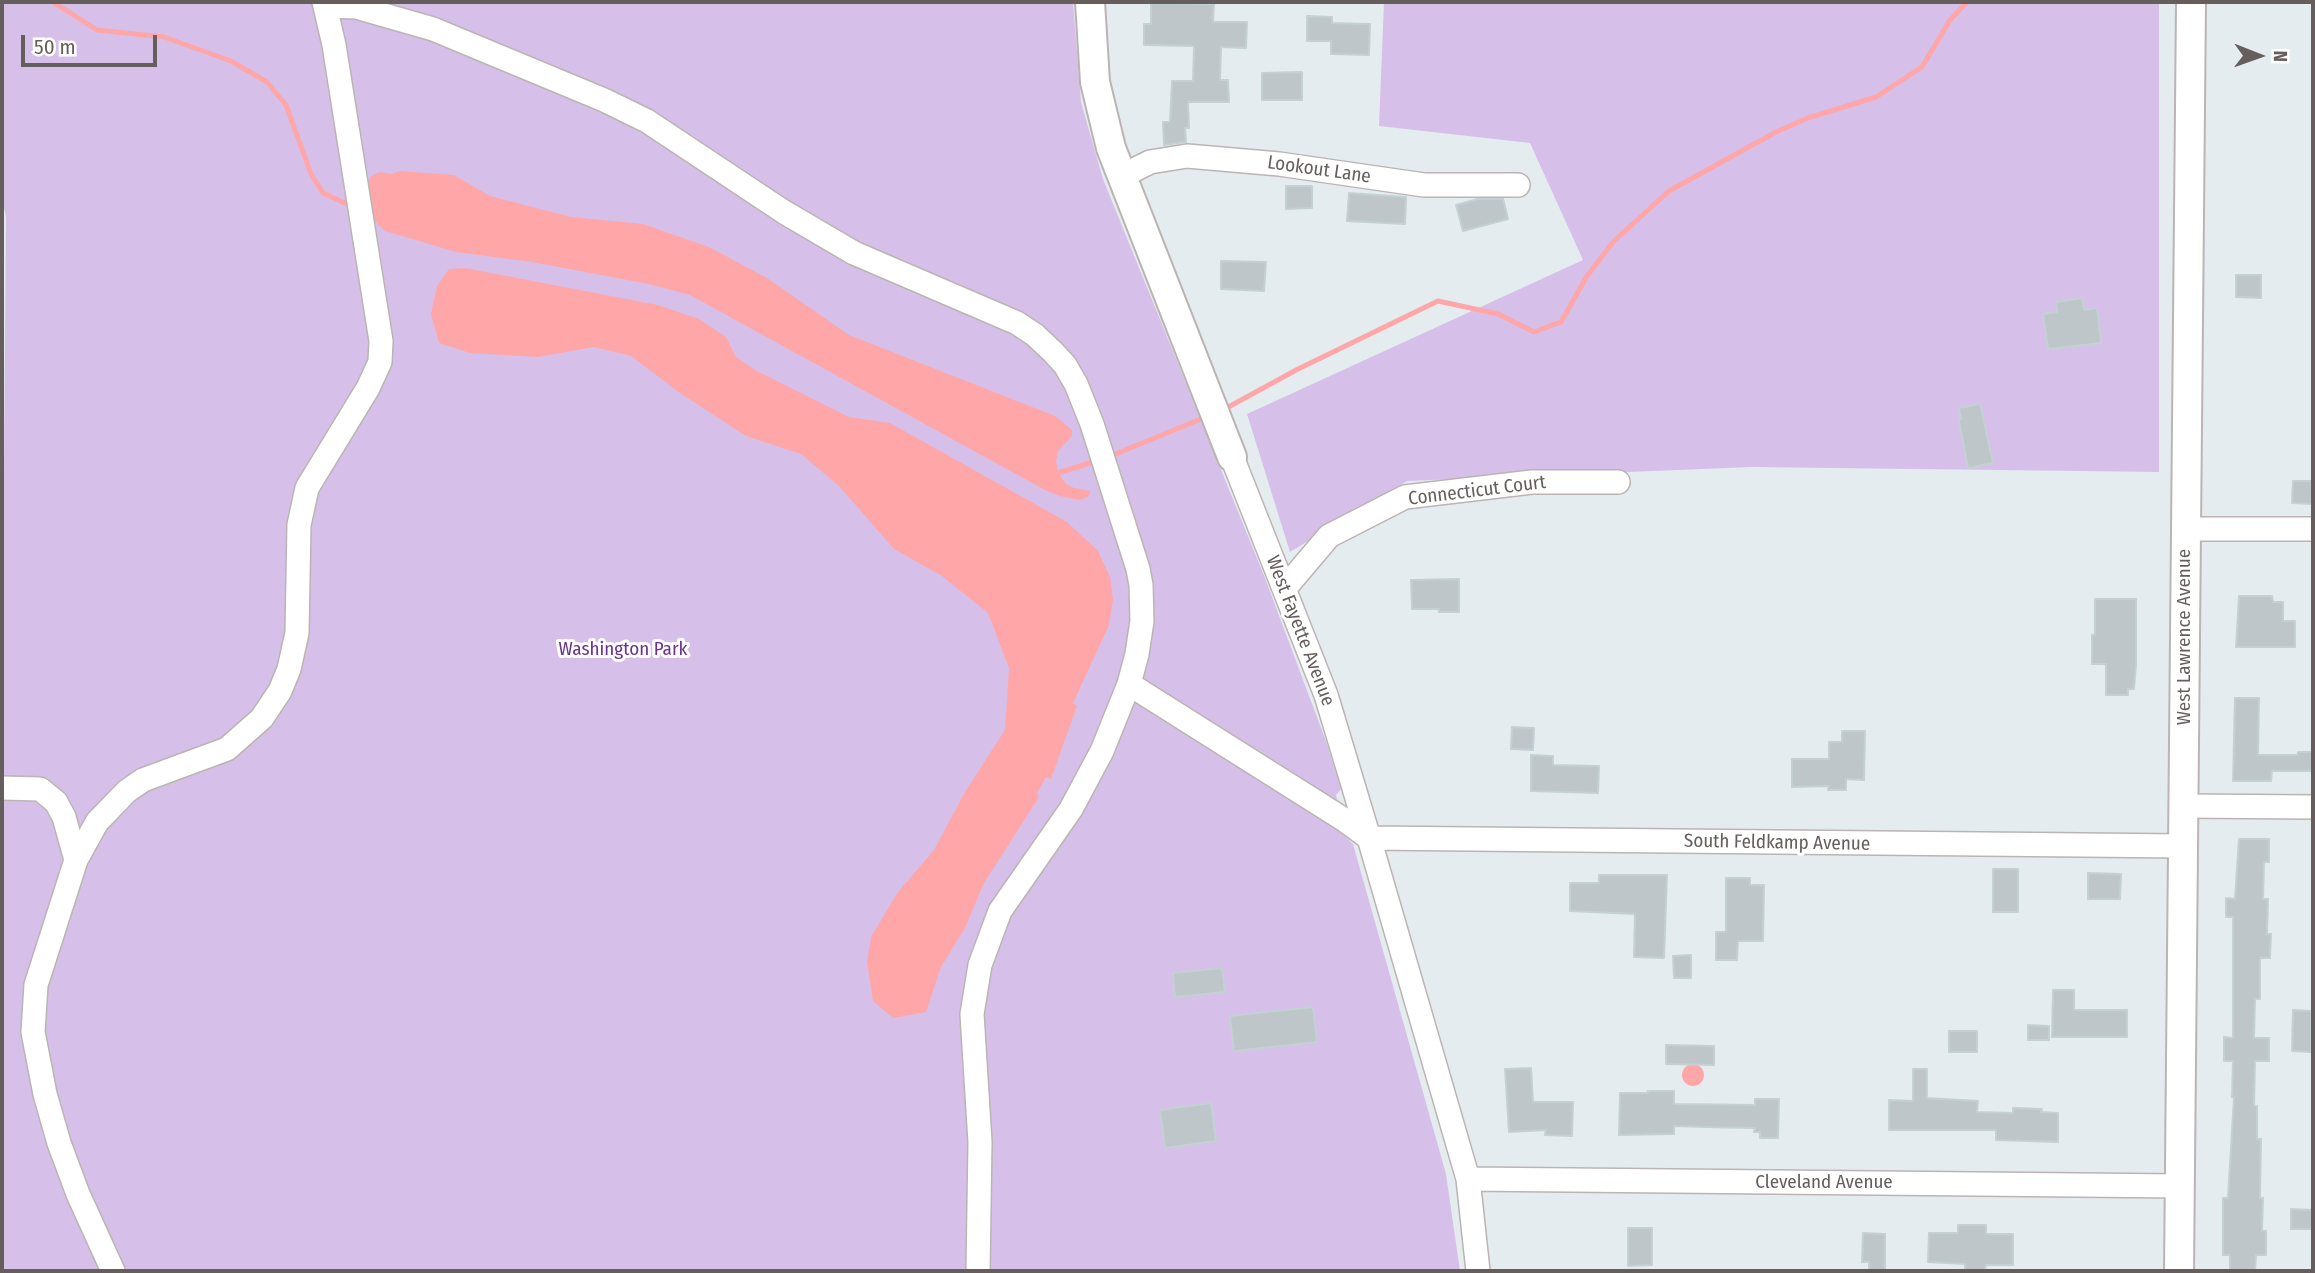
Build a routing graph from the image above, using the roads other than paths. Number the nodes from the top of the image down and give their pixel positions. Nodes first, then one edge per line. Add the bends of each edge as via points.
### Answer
1 (1090, 2) edge
2 (2191, 2) edge
3 (325, 4) edge
4 (1122, 176) junction
5 (1518, 185) dead end
6 (1233, 457) joint
7 (1618, 482) dead end
8 (2186, 529) junction
9 (2313, 529) edge
10 (1285, 588) junction
11 (1129, 684) junction
12 (2, 788) edge
13 (2184, 806) junction
14 (2313, 807) edge
15 (1370, 838) junction
16 (2184, 846) junction
17 (76, 860) junction
18 (1468, 1180) junction
19 (2180, 1186) junction
20 (113, 1271) edge
21 (978, 1271) edge
22 (1478, 1271) edge
23 (2179, 1271) edge

1 - 4 street, West Fayette Avenue via 1095,82
2 - 8 street, West Lawrence Avenue
3 - 11 street via 356,7 432,29 604,100 646,121 854,253 1017,323 1035,335 1065,365 1076,384 1141,585 1142,621
3 - 17 street via 381,341 380,362 369,388 307,488 299,525 297,633 280,691 262,718 227,749 143,780 127,791 97,822
4 - 5 street, Lookout Lane via 1150,162 1187,156 1424,185
4 - 6 street, West Fayette Avenue
6 - 10 street, West Fayette Avenue
7 - 10 street, Connecticut Court via 1532,482 1405,497 1329,536
8 - 9 street
8 - 13 street, West Lawrence Avenue
10 - 15 street, West Fayette Avenue via 1326,695
11 - 15 street
11 - 21 street via 1084,789 1000,911 980,965 972,1014 980,1142
12 - 17 street via 40,789 56,802
13 - 14 street
13 - 16 street, West Lawrence Avenue
15 - 16 street, South Feldkamp Avenue
15 - 18 street, West Fayette Avenue
16 - 19 street, West Lawrence Avenue
17 - 20 street via 38,973 33,1032 59,1143
18 - 19 street, Cleveland Avenue
18 - 22 street, West Fayette Avenue
19 - 23 street, West Lawrence Avenue

